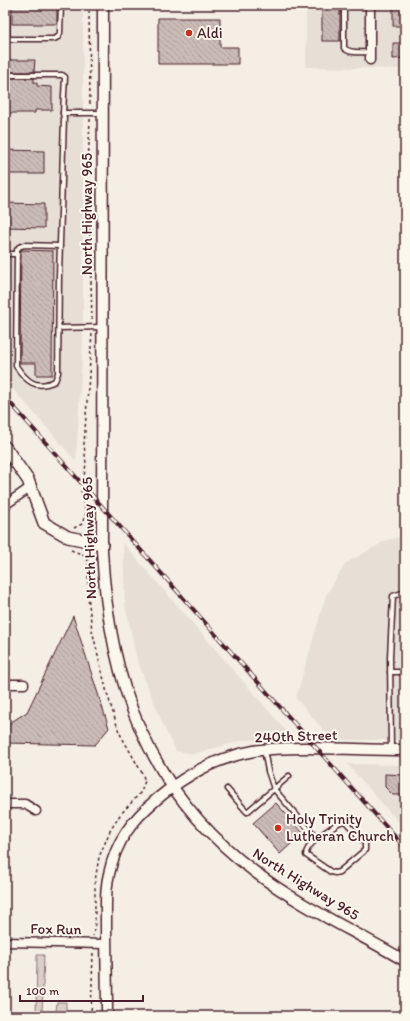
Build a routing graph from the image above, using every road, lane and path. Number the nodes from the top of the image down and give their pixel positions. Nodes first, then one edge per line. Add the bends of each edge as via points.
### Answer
1 (7, 5) edge
2 (61, 5) edge
3 (88, 5) edge
4 (102, 5) edge
5 (344, 5) edge
6 (370, 5) edge
7 (6, 39) edge
8 (370, 56) joint
9 (5, 75) edge
10 (63, 113) junction
11 (90, 114) junction
12 (102, 114) junction
13 (60, 246) junction
14 (5, 254) edge
15 (16, 254) junction
16 (97, 326) junction
17 (59, 328) junction
18 (5, 447) edge
19 (31, 487) junction
20 (5, 505) edge
21 (71, 528) dead end
22 (102, 544) junction
23 (71, 550) dead end
24 (405, 592) edge
25 (390, 672) junction
26 (405, 672) edge
27 (5, 684) edge
28 (24, 684) dead end
29 (264, 749) junction
30 (391, 750) junction
31 (405, 750) edge
32 (289, 776) dead end
33 (172, 787) junction
34 (227, 789) dead end
35 (274, 789) junction
36 (138, 795) dead end
37 (5, 804) edge
38 (36, 811) dead end
39 (317, 839) junction
40 (5, 942) edge
41 (93, 944) junction
42 (106, 944) junction
43 (405, 961) edge
44 (91, 1016) edge
45 (107, 1016) edge

1 - 7 lane
2 - 7 lane via 58,37
3 - 11 path
4 - 12 street, North Highway 965
5 - 8 lane via 344,48 346,51
6 - 8 street
9 - 10 lane via 62,75 65,77
10 - 11 lane
10 - 13 lane
11 - 12 lane
11 - 16 path via 88,174
12 - 16 street, North Highway 965
13 - 15 lane via 24,245
13 - 17 lane
14 - 15 lane
15 - 17 lane via 15,362 26,379 33,384 48,385 55,381 58,373
16 - 17 lane
16 - 21 path via 84,444 86,464 82,494 86,513 82,524
16 - 22 street, North Highway 965
18 - 19 main road
19 - 20 street
19 - 22 main road via 44,523 68,537
22 - 33 street, North Highway 965 via 112,643 122,682 141,731
23 - 36 path via 84,555 88,561 89,607 96,649 116,725 144,777 145,785
24 - 25 lane via 393,596
25 - 26 lane
25 - 30 lane
27 - 28 street
29 - 30 street, 240th Street
29 - 33 street, 240th Street via 223,759
29 - 35 lane
30 - 31 street, 240th Street
32 - 35 lane
33 - 42 street, 240th Street via 134,821 116,851 108,876
33 - 43 street, North Highway 965 via 205,827 255,872 299,901
34 - 35 lane via 247,812
35 - 39 lane
37 - 38 street via 25,804
39 - 39 lane via 309,845 306,855 331,872 339,872 365,850 366,846 345,821
40 - 41 street, Fox Run
41 - 42 street, Fox Run
41 - 44 path
42 - 45 street, 240th Street

